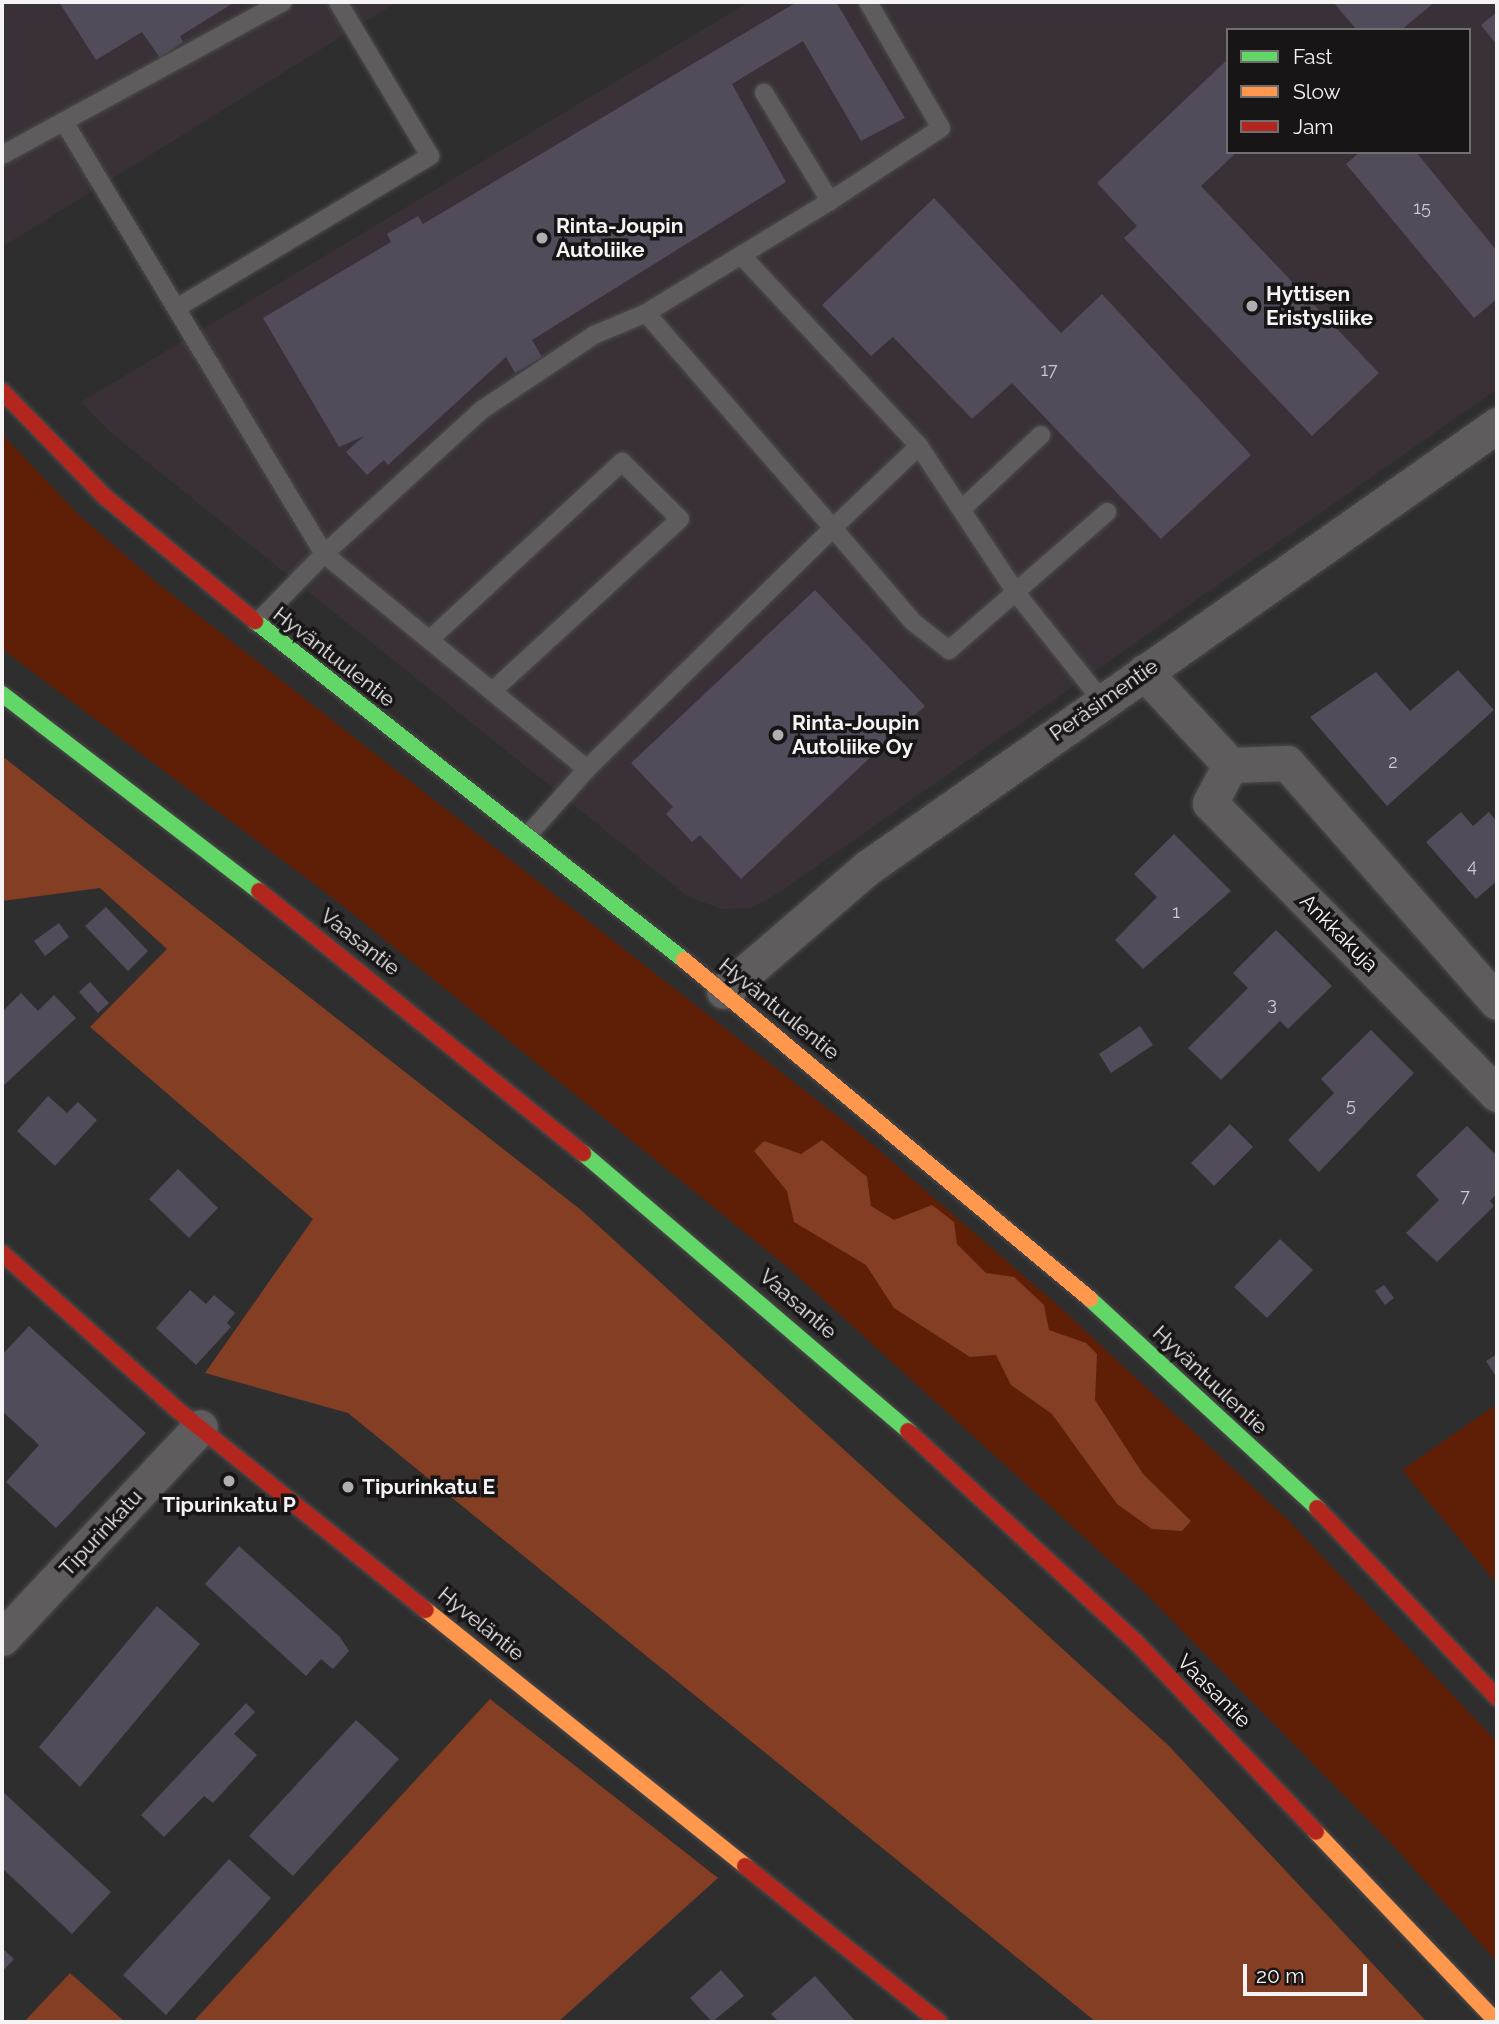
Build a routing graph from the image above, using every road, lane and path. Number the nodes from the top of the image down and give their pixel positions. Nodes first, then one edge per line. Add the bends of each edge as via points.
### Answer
1 (283, 2) edge
2 (338, 2) edge
3 (868, 2) edge
4 (764, 93) dead end
5 (66, 125) junction
6 (2, 155) edge
7 (830, 201) junction
8 (740, 255) junction
9 (178, 307) junction
10 (646, 313) junction
11 (2, 391) edge
12 (1497, 425) edge
13 (1041, 435) dead end
14 (919, 446) junction
15 (963, 508) junction
16 (1107, 512) dead end
17 (833, 528) junction
18 (324, 554) junction
19 (1017, 594) junction
20 (257, 623) junction
21 (429, 640) junction
22 (1144, 672) junction
23 (492, 691) junction
24 (2, 694) edge
25 (1102, 701) junction
26 (1230, 765) junction
27 (587, 769) junction
28 (527, 836) junction
29 (724, 991) junction
30 (1497, 1002) edge
31 (1497, 1094) edge
32 (2, 1253) edge
33 (200, 1427) junction
34 (2, 1638) edge
35 (1497, 1698) edge
36 (939, 2022) edge
37 (1497, 2022) edge

1 - 5 lane
2 - 9 lane via 430,156
3 - 7 lane via 941,128
4 - 7 lane
5 - 6 lane
5 - 9 lane
7 - 8 lane
8 - 10 lane
8 - 14 lane
9 - 18 lane
10 - 17 lane
10 - 18 lane via 594,335 483,409
11 - 20 street, Hyväntuulentie via 105,497
12 - 22 street, Peräsimentie
13 - 15 lane
14 - 15 lane
14 - 17 lane
15 - 19 lane
16 - 19 lane
17 - 19 lane via 913,622 949,650
17 - 27 lane
18 - 20 lane
18 - 21 lane
19 - 25 lane
20 - 28 street, Hyväntuulentie
21 - 23 lane
21 - 23 lane via 622,462 680,519
22 - 25 street, Peräsimentie
22 - 26 street
23 - 27 lane
24 - 37 street, Vaasantie via 413,1011 844,1371 1135,1641
25 - 29 street, Peräsimentie via 867,868
26 - 30 street via 1287,763
26 - 31 street, Ankkakuja via 1210,803
27 - 28 lane
28 - 29 street, Hyväntuulentie
29 - 35 street, Hyväntuulentie via 1127,1330 1316,1507
32 - 33 street, Hyveläntie
33 - 34 street, Tipurinkatu
33 - 36 street, Hyveläntie

